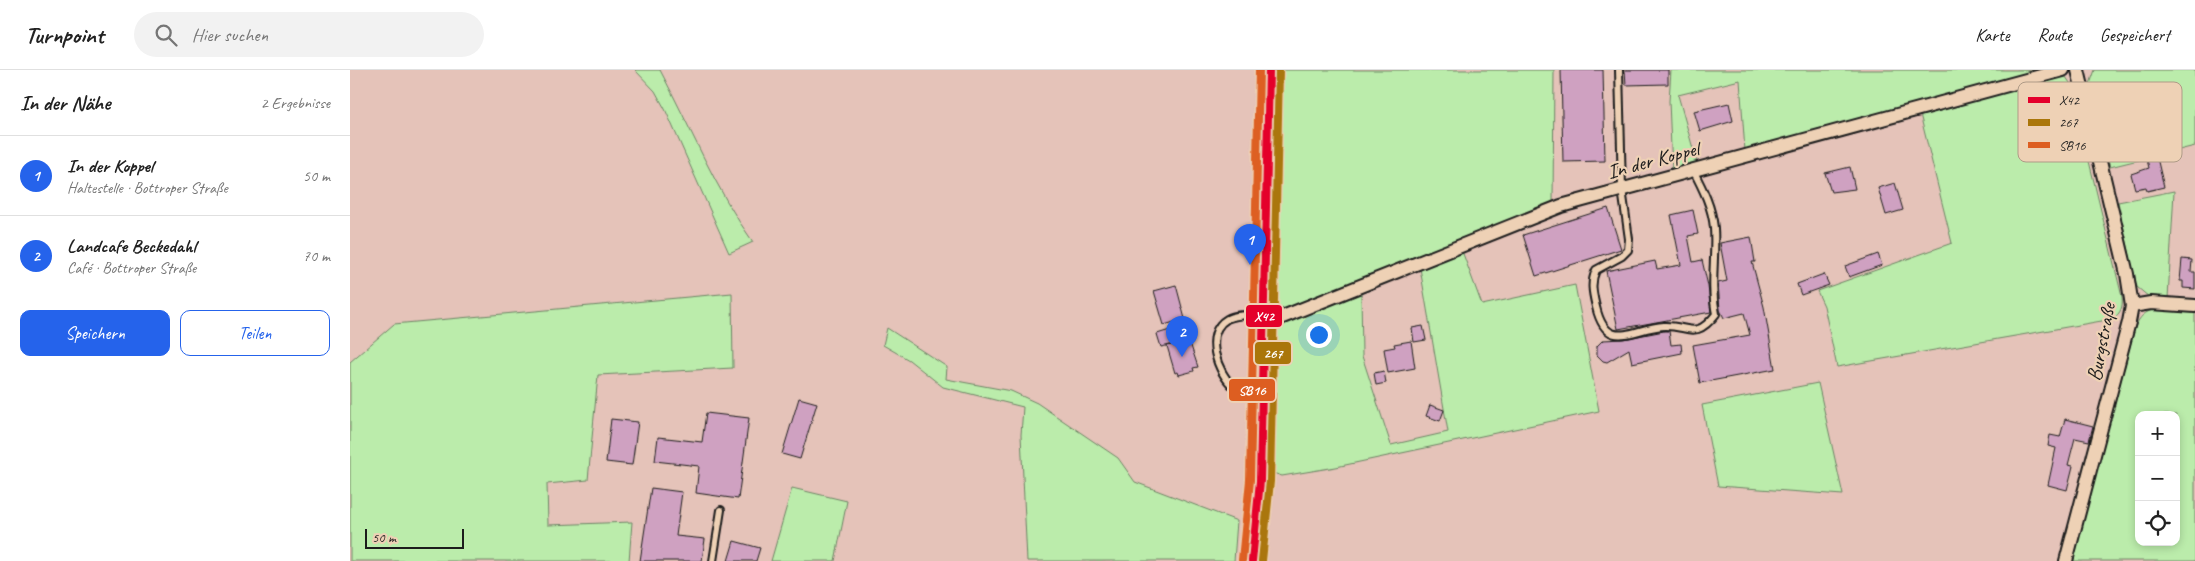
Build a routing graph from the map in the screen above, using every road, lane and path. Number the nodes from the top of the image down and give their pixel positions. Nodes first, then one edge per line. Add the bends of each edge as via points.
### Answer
1 (1269, 70) edge
2 (1619, 70) edge
3 (2063, 70) edge
4 (2018, 82) edge
5 (2019, 82) edge
6 (2100, 162) edge
7 (1693, 170) junction
8 (1622, 189) junction
9 (2132, 306) junction
10 (2195, 306) edge
11 (1265, 319) junction
12 (1263, 393) junction
13 (721, 510) dead end
14 (713, 561) edge
15 (1252, 561) edge
16 (2066, 561) edge

1 - 11 main road
2 - 8 lane
3 - 5 street, In der Koppel
4 - 7 street, In der Koppel
6 - 9 street, Burgstraße
7 - 8 street, In der Koppel
7 - 8 lane via 1708,199 1714,228 1712,296 1716,314 1703,326 1690,330 1666,326 1618,334 1608,332 1600,323 1591,288 1592,277 1596,270 1628,250
8 - 11 street, In der Koppel via 1561,206
9 - 10 street via 2151,303
9 - 16 street, Burgstraße
11 - 12 main road
11 - 12 lane via 1228,318 1220,325 1214,348 1225,378 1235,388
12 - 15 main road via 1260,481
13 - 14 lane

